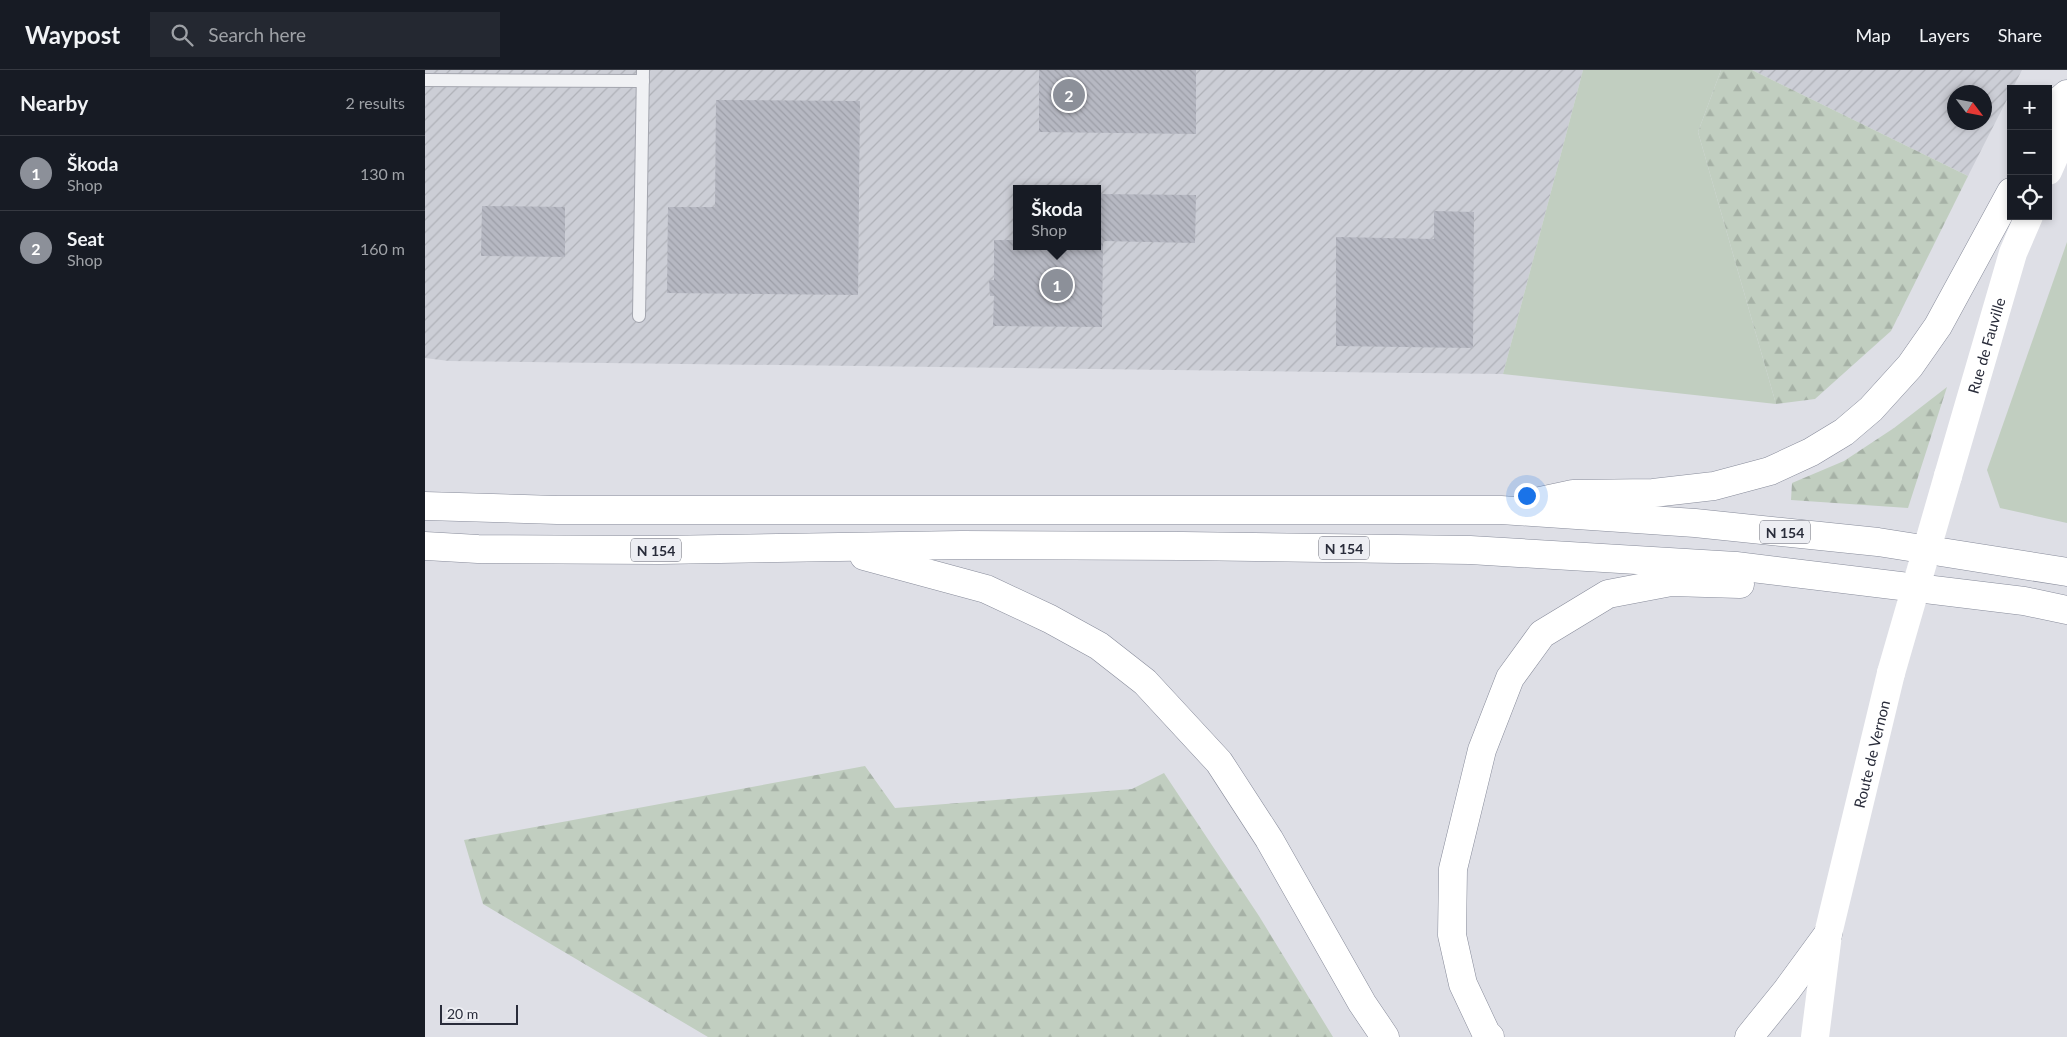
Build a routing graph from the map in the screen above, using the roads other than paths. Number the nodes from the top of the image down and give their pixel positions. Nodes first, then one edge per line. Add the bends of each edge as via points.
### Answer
1 (643, 76) edge
2 (425, 80) edge
3 (2067, 94) edge
4 (2052, 115) edge
5 (2067, 128) edge
6 (2052, 162) edge
7 (2007, 199) edge
8 (2027, 220) edge
9 (639, 316) dead end
10 (1948, 476) joint
11 (425, 506) edge
12 (1501, 510) junction
13 (425, 546) edge
14 (833, 548) junction
15 (2067, 572) edge
16 (1854, 579) junction
17 (2067, 610) edge
18 (1828, 934) junction
19 (1385, 1037) edge
20 (1490, 1037) edge
21 (1749, 1037) edge
22 (1815, 1037) edge

1 - 2 lane
1 - 9 lane
3 - 4 main road
5 - 6 main road
7 - 12 main road via 1938,326 1910,366 1871,409 1844,432 1770,471 1714,486 1653,492 1573,494
8 - 10 main road, Rue de Fauville via 2013,253
10 - 18 main road, Route de Vernon, bridge via 1891,673
11 - 12 main road, N 154 via 557,510
12 - 15 main road, N 154 via 1695,523 1878,542
13 - 14 main road, N 154 via 478,550
14 - 16 main road, N 154 via 961,545 1471,550 1736,566
14 - 19 main road via 985,589 1099,646 1145,682 1219,762 1269,839 1362,1003
16 - 17 main road, N 154 via 2024,601
16 - 20 main road via 1770,585 1671,582 1608,594 1542,634 1509,678 1482,750 1453,869 1452,934 1463,984
18 - 21 main road
18 - 22 main road, Route de Vernon

